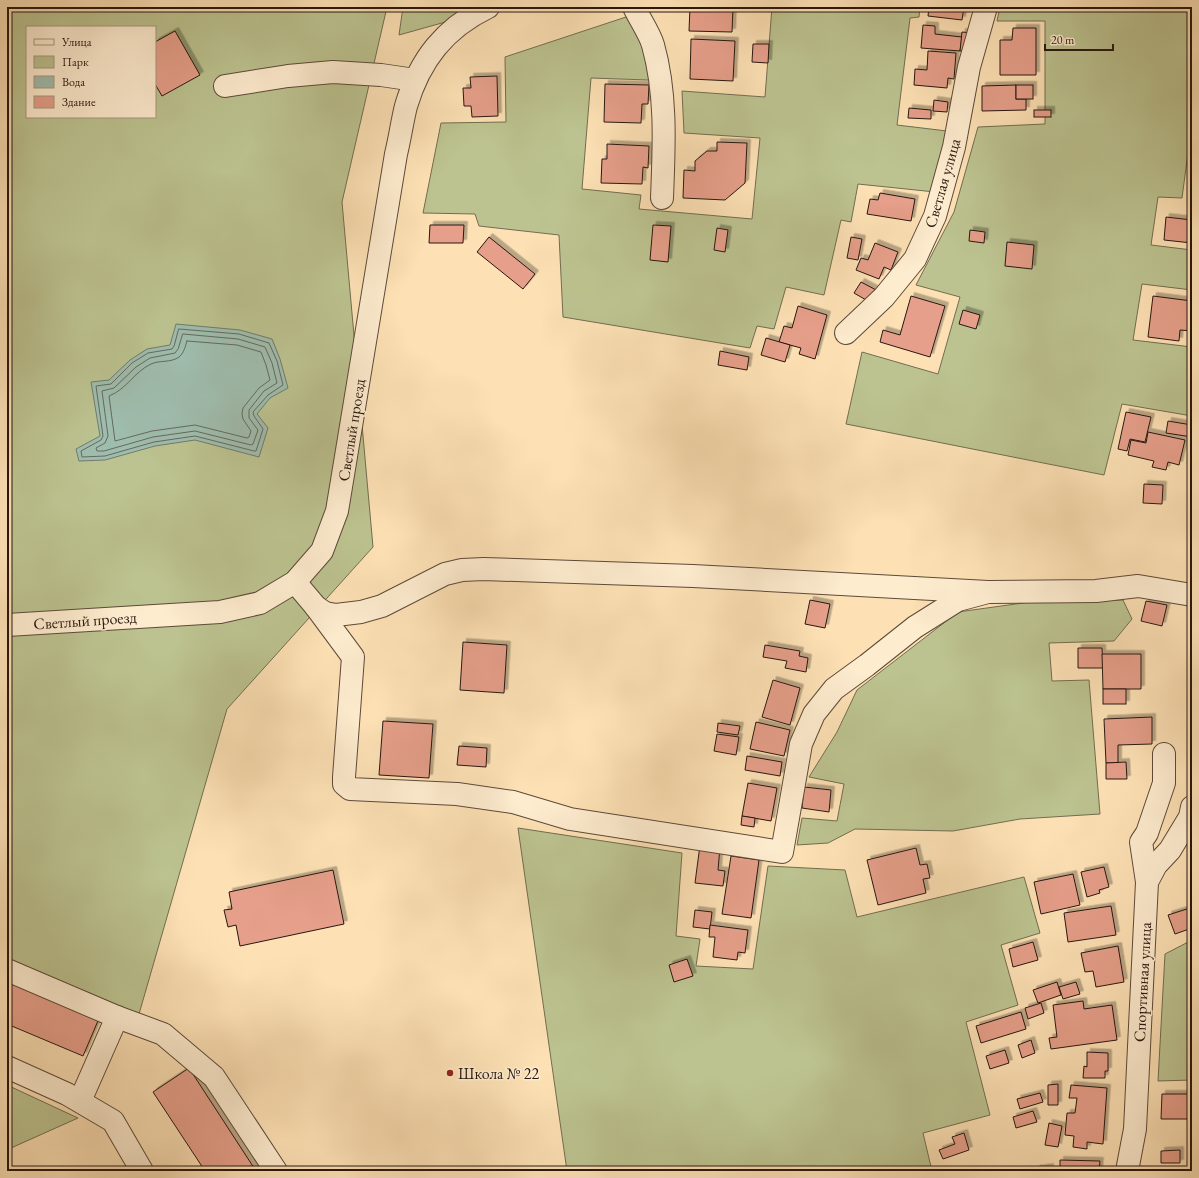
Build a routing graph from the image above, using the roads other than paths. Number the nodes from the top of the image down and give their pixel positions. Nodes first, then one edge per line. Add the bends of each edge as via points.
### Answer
1 (488, 7) edge
2 (634, 7) edge
3 (986, 7) edge
4 (415, 80) junction
5 (225, 86) dead end
6 (662, 198) dead end
7 (846, 333) dead end
8 (295, 582) junction
9 (988, 592) junction
10 (1192, 595) edge
11 (316, 607) junction
12 (7, 625) edge
13 (1164, 754) dead end
14 (1192, 807) edge
15 (1147, 882) junction
16 (7, 970) edge
17 (117, 1017) junction
18 (7, 1067) edge
19 (80, 1101) junction
20 (142, 1171) edge
21 (276, 1171) edge
22 (1128, 1171) edge

1 - 4 street, Светлый проезд via 461,23 442,39 427,58
2 - 6 street via 653,44 659,76 664,135
3 - 7 street, Светлая улица via 969,68 954,147 935,216 915,259 884,297
4 - 5 street via 333,72
4 - 8 street, Светлый проезд via 406,106 396,154 338,511 322,551
8 - 11 street
8 - 12 street, Светлый проезд via 260,603 220,612
9 - 10 street via 1096,591 1138,586
9 - 11 street via 693,576 484,569 445,574 382,606 361,612 336,615 325,613
9 - 11 street via 958,600 915,627 834,689 814,714 801,744 782,852 570,819 513,802 457,794 350,789 344,784 344,777 353,657
13 - 15 street via 1164,782 1147,833 1141,842
14 - 15 street, Спортивная улица via 1190,817 1170,850 1156,864
15 - 22 street, Спортивная улица via 1135,1129
16 - 17 street
17 - 19 street
17 - 21 street via 163,1034 214,1077
18 - 19 street
19 - 20 street via 113,1121

